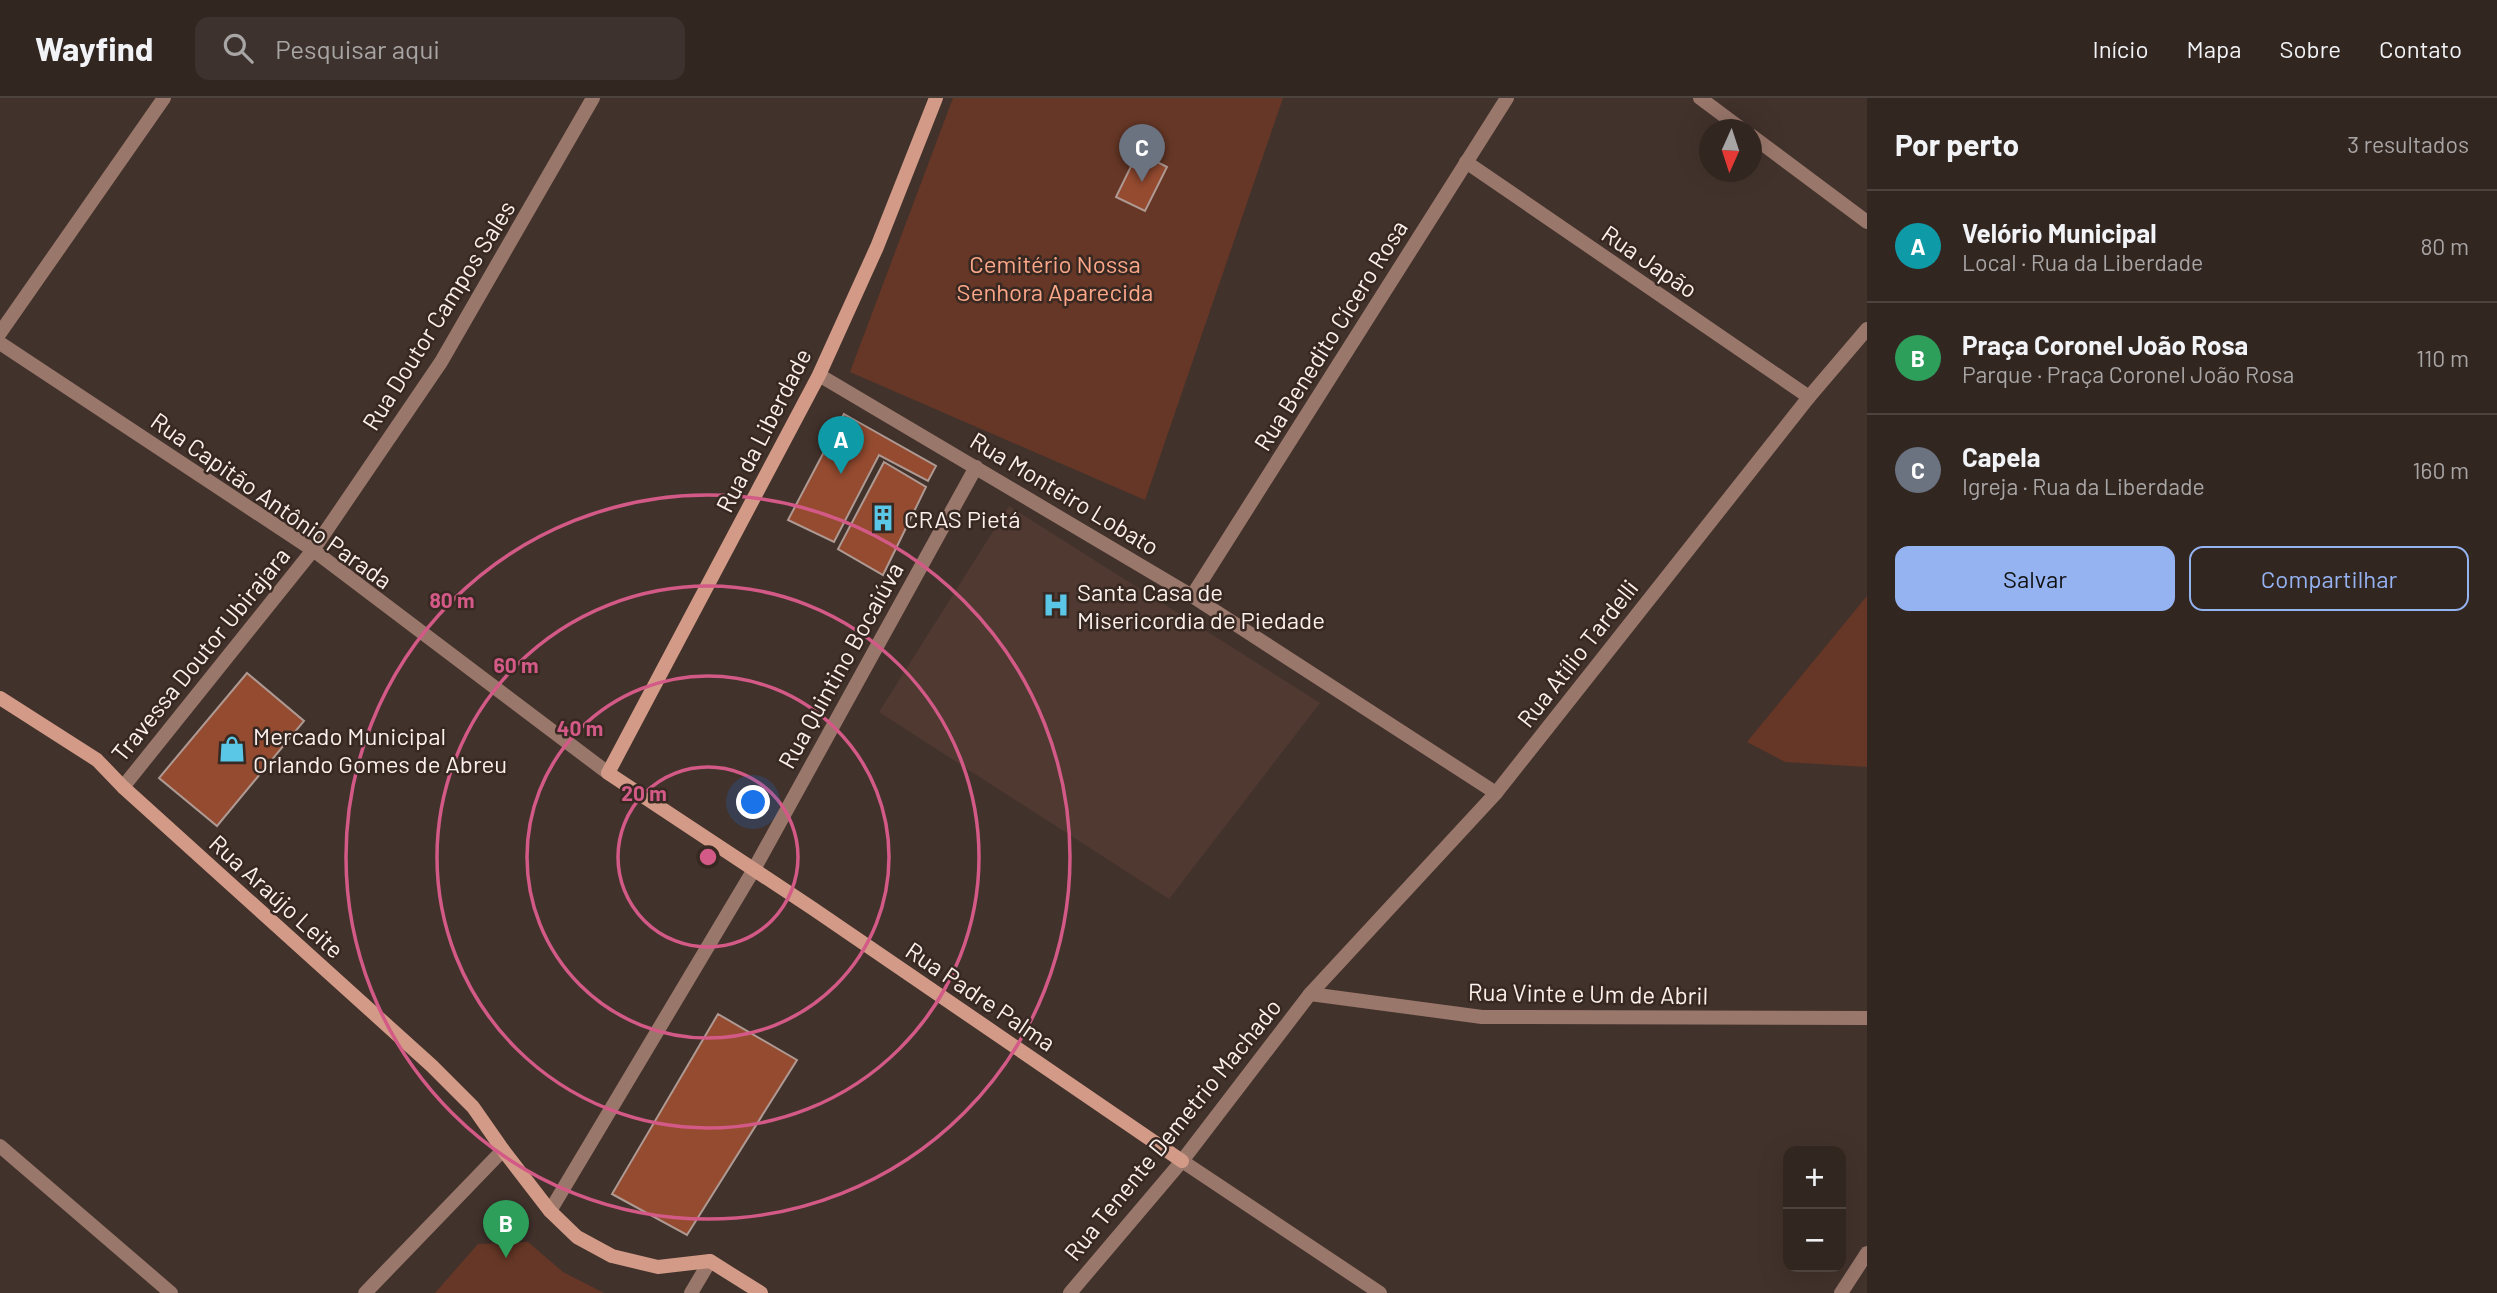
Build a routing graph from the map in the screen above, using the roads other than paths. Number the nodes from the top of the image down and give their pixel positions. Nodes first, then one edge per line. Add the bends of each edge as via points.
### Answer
1 (164, 98) edge
2 (593, 98) edge
3 (936, 98) edge
4 (1507, 98) edge
5 (1700, 98) edge
6 (1728, 119) edge
7 (1762, 143) edge
8 (1466, 162) junction
9 (1867, 222) edge
10 (1867, 329) edge
11 (0, 332) edge
12 (0, 343) edge
13 (819, 374) junction
14 (1809, 397) junction
15 (976, 467) junction
16 (313, 550) junction
17 (1192, 596) junction
18 (0, 698) edge
19 (608, 773) junction
20 (123, 787) junction
21 (1496, 793) junction
22 (753, 871) junction
23 (1310, 994) junction
24 (1867, 1018) edge
25 (0, 1146) edge
26 (503, 1150) junction
27 (1182, 1161) junction
28 (550, 1211) junction
29 (1867, 1254) edge
30 (710, 1261) junction
31 (171, 1293) edge
32 (365, 1293) edge
33 (691, 1293) edge
34 (761, 1293) edge
35 (1070, 1293) edge
36 (1380, 1293) edge
37 (1841, 1293) edge

1 - 11 street
2 - 16 street, Rua Doutor Campos Sales via 441,362
3 - 13 street, Rua da Liberdade via 877,247
4 - 8 street, Rua Benedito Cícero Rosa
5 - 6 street
7 - 9 street
8 - 14 street, Rua Japão
8 - 17 street, Rua Benedito Cícero Rosa
10 - 14 street, Rua Atílio Tardelli
12 - 16 street, Rua Capitão Antônio Parada
13 - 15 street, Rua Monteiro Lobato
13 - 19 street, Rua da Liberdade
14 - 21 street, Rua Atílio Tardelli
15 - 17 street, Rua Monteiro Lobato
15 - 22 street, Rua Quintino Bocaiúva
16 - 19 street, Rua Capitão Antônio Parada
16 - 20 street, Travessa Doutor Ubirajara
17 - 21 street, Rua Monteiro Lobato
18 - 20 street, Rua Araújo Leite via 97,760
19 - 22 street, Rua Capitão Antônio Parada
20 - 26 street, Rua Araújo Leite via 432,1066 474,1107
21 - 23 street, Rua Atílio Tardelli
22 - 27 street, Rua Padre Palma
22 - 28 street, Rua Quintino Bocaiúva
23 - 24 street, Rua Vinte e Um de Abril via 1482,1017
23 - 27 street, Rua Tenente Demetrio Machado
25 - 31 street
26 - 28 street, Rua Araújo Leite
26 - 32 street
27 - 35 street, Rua Tenente Demetrio Machado
27 - 36 street
28 - 30 street, Rua Araújo Leite via 577,1237 612,1256 658,1267
29 - 37 street
30 - 33 street
30 - 34 street

